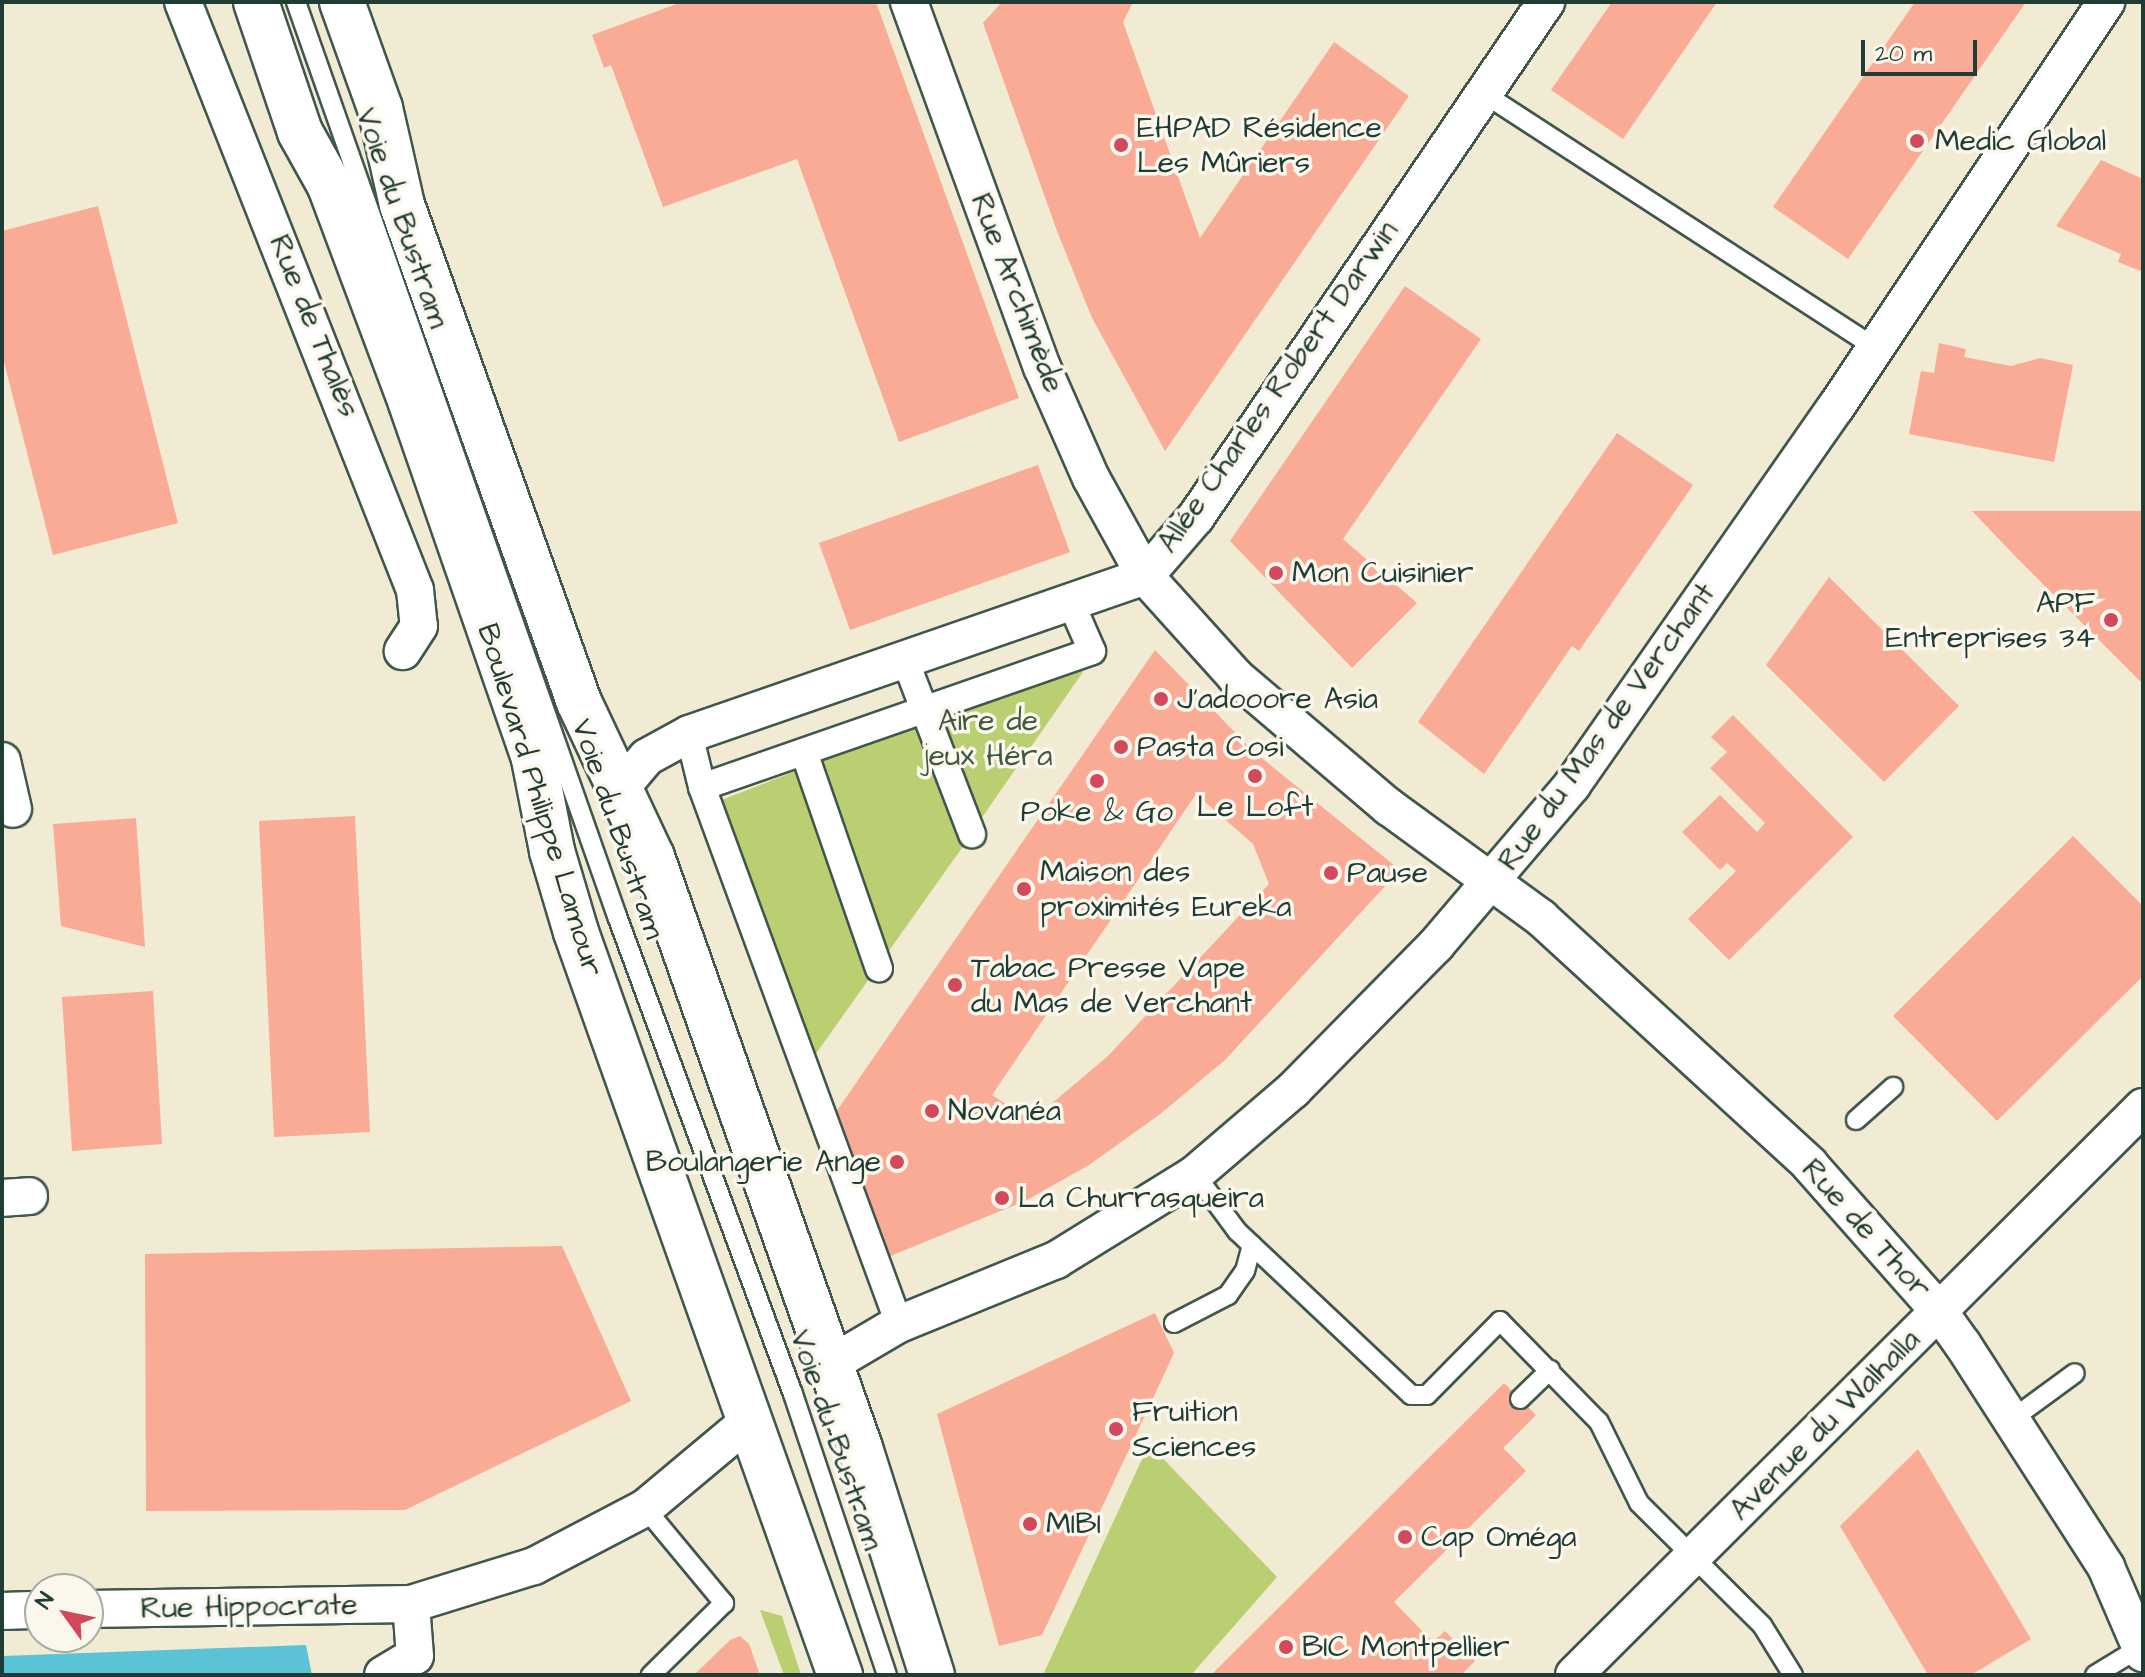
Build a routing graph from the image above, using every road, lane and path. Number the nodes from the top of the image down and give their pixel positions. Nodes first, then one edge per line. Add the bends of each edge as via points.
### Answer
1 (183, 2) edge
2 (256, 2) edge
3 (296, 2) edge
4 (342, 2) edge
5 (909, 2) edge
6 (1546, 2) edge
7 (2106, 2) edge
8 (1483, 93) junction
9 (1875, 348) junction
10 (1145, 576) junction
11 (1071, 603) junction
12 (403, 651) dead end
13 (904, 657) junction
14 (921, 708) junction
15 (689, 734) junction
16 (804, 752) junction
17 (2, 761) edge
18 (702, 787) junction
19 (619, 790) junction
20 (13, 809) dead end
21 (972, 834) dead end
22 (1495, 882) junction
23 (879, 968) dead end
24 (1893, 1087) dead end
25 (2143, 1107) edge
26 (1856, 1120) dead end
27 (1195, 1174) junction
28 (1252, 1245) junction
29 (1938, 1310) junction
30 (1174, 1323) dead end
31 (899, 1324) junction
32 (833, 1369) junction
33 (1550, 1370) junction
34 (2075, 1373) dead end
35 (1520, 1399) dead end
36 (2011, 1420) junction
37 (748, 1422) junction
38 (645, 1508) junction
39 (1692, 1560) junction
40 (411, 1604) junction
41 (104, 1609) edge
42 (24, 1610) edge
43 (2, 1611) edge
44 (2142, 1650) edge
45 (383, 1675) edge
46 (651, 1675) edge
47 (840, 1675) edge
48 (887, 1675) edge
49 (932, 1675) edge
50 (1574, 1675) edge
51 (1793, 1675) edge
52 (2095, 1675) edge

1 - 12 street, Rue de Thalès via 415,590 419,626
2 - 37 main road, Boulevard Philippe Lamour via 300,132 330,186 416,417 534,759 552,851 576,932 644,1112
3 - 48 lane, Voie du Bustram via 617,916 788,1380
4 - 19 main road, Boulevard Philippe Lamour via 380,108 402,205 579,702
5 - 10 street, Rue Archimède via 1042,367 1091,478
6 - 8 street, Allée Charles Robert Darwin
7 - 9 street, Rue du Mas de Verchant
8 - 9 lane
8 - 10 street, Allée Charles Robert Darwin via 1196,517
9 - 22 street, Rue du Mas de Verchant via 1572,785
10 - 11 street, Allée Charles Robert Darwin
10 - 22 street, Rue Archimède via 1236,677 1389,807
11 - 13 street, Allée Charles Robert Darwin
11 - 14 street via 1092,651
13 - 14 street
13 - 15 street, Allée Charles Robert Darwin
14 - 16 street
14 - 21 street
15 - 18 street
15 - 19 street, Allée Charles Robert Darwin via 647,757
16 - 18 street
16 - 23 street
17 - 20 street
18 - 31 street
19 - 32 main road, Boulevard Philippe Lamour via 652,857
22 - 27 street, Rue du Mas de Verchant via 1293,1090
22 - 29 street, Rue de Thor via 1809,1164
24 - 26 lane
25 - 29 street, Avenue du Walhalla
27 - 28 lane
27 - 31 street, Rue du Mas de Verchant via 1056,1260
28 - 30 lane via 1245,1271 1228,1295
28 - 33 lane via 1411,1395 1427,1395 1500,1321
29 - 36 street, Rue de Thor
29 - 39 street, Avenue du Walhalla
31 - 32 street, Rue du Mas de Verchant via 841,1358
32 - 49 main road, Boulevard Philippe Lamour
33 - 35 lane
33 - 39 lane via 1599,1422 1639,1503
34 - 36 lane
36 - 44 street, Rue de Thor via 2106,1567
37 - 38 street
37 - 47 main road, Boulevard Philippe Lamour
38 - 40 street via 534,1566
38 - 46 lane via 724,1603
39 - 50 street, Avenue du Walhalla
39 - 51 lane via 1762,1625
40 - 41 street, Rue Hippocrate
40 - 45 street via 415,1656
42 - 43 street
44 - 52 lane

